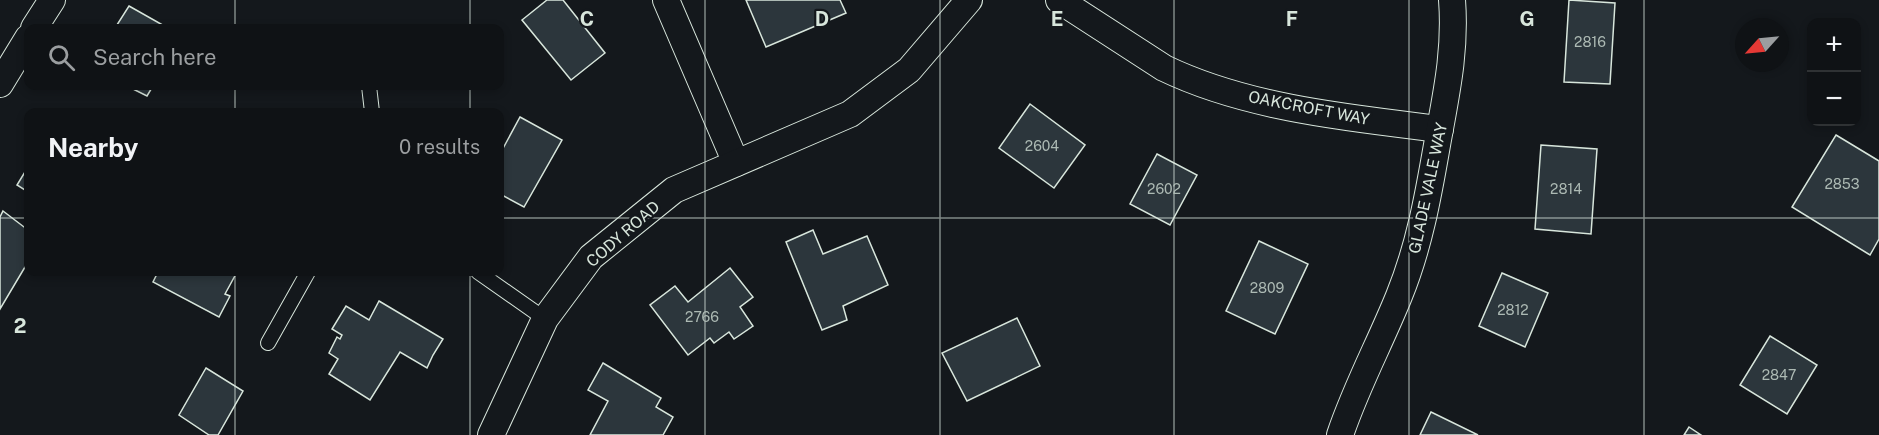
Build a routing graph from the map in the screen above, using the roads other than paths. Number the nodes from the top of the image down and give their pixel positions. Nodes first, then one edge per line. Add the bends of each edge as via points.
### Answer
1 (52, 0) edge
2 (666, 0) edge
3 (969, 0) edge
4 (1059, 0) edge
5 (1452, 0) edge
6 (37, 24) edge
7 (24, 45) edge
8 (0, 84) edge
9 (369, 90) edge
10 (372, 108) edge
11 (1440, 129) junction
12 (736, 163) junction
13 (306, 276) edge
14 (484, 276) edge
15 (545, 319) junction
16 (268, 343) dead end
17 (491, 435) edge
18 (1340, 435) edge

1 - 6 street
2 - 12 street
3 - 12 street, CODY ROAD via 909,70 850,114
4 - 11 street, OAKCROFT WAY via 1177,74 1280,105
5 - 11 street, GLADE VALE WAY via 1452,61
7 - 8 street
9 - 10 lane
11 - 18 street, GLADE VALE WAY via 1425,215 1411,264
12 - 15 street, CODY ROAD via 674,190 591,257
13 - 16 lane
14 - 15 lane
15 - 17 street, CODY ROAD

